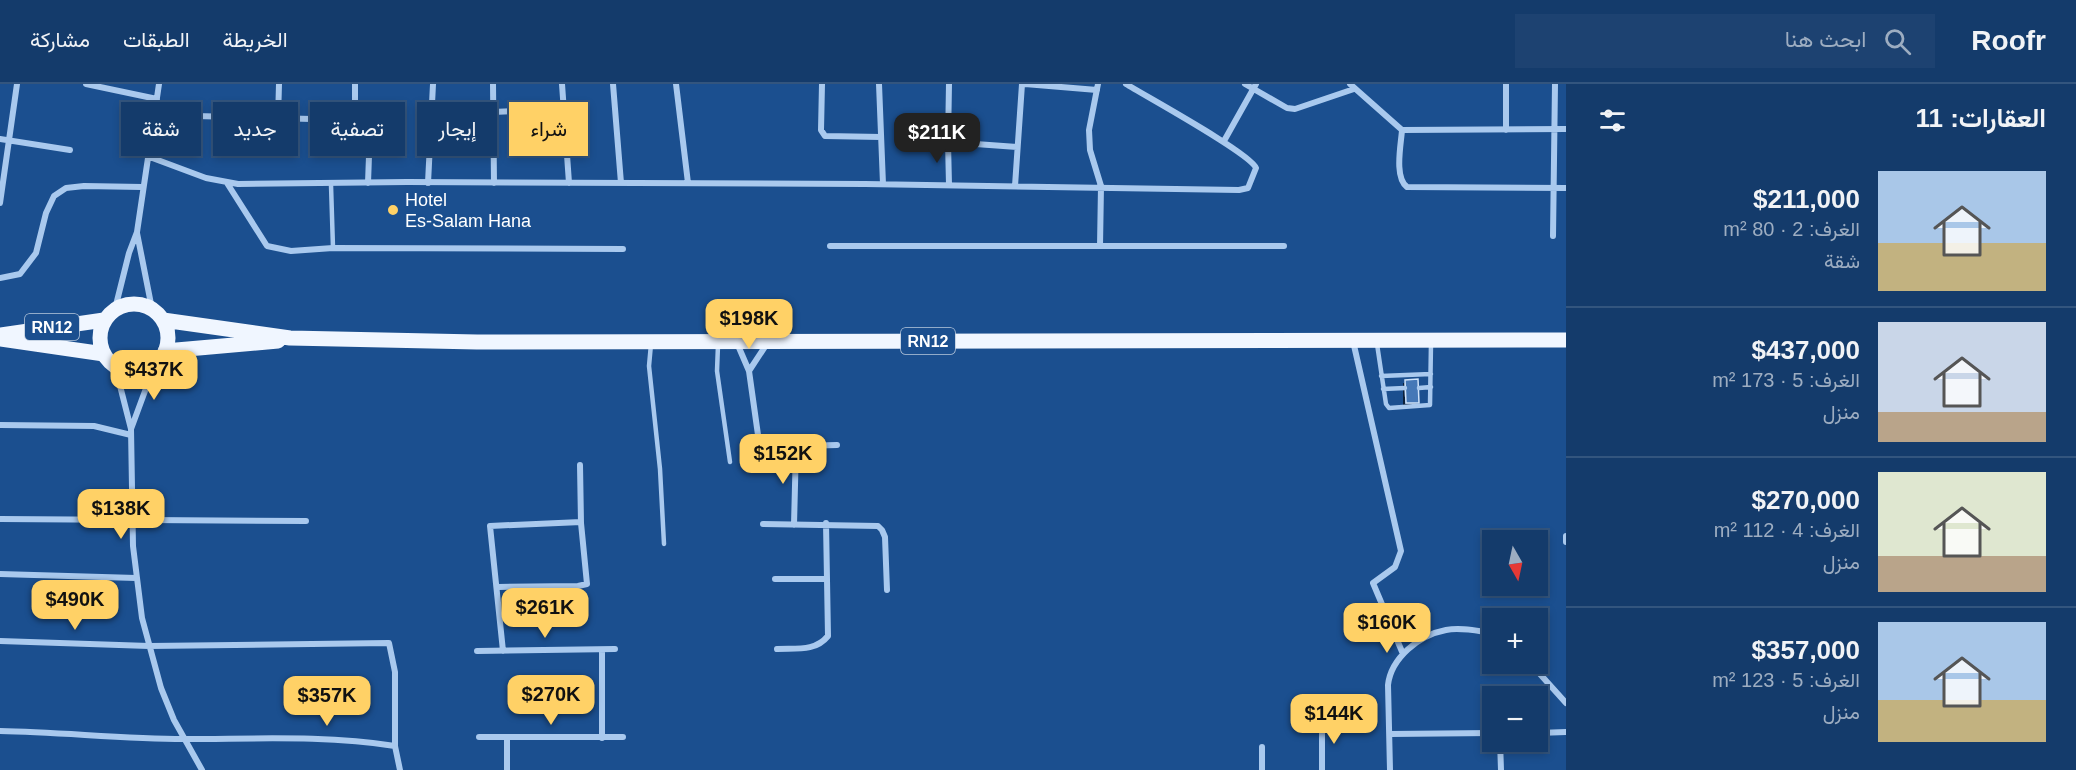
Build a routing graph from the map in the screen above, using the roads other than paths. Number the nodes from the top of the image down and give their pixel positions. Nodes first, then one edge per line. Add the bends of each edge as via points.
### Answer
1 (17, 84) edge
2 (86, 84) edge
3 (127, 84) edge
4 (159, 84) edge
5 (279, 84) edge
6 (355, 84) edge
7 (433, 84) edge
8 (494, 84) edge
9 (562, 84) edge
10 (612, 84) edge
11 (676, 84) edge
12 (822, 84) edge
13 (879, 84) edge
14 (949, 84) edge
15 (1023, 84) edge
16 (1126, 84) edge
17 (1245, 84) edge
18 (1506, 84) edge
19 (1555, 84) edge
20 (1352, 86) edge
21 (1098, 87) edge
22 (1254, 87) edge
23 (128, 93) junction
24 (157, 99) junction
25 (157, 102) edge
26 (278, 102) edge
27 (355, 102) edge
28 (493, 102) edge
29 (564, 102) edge
30 (1553, 128) junction
31 (1566, 129) edge
32 (1402, 130) junction
33 (1506, 130) junction
34 (881, 137) junction
35 (0, 139) edge
36 (8, 140) junction
37 (1224, 141) junction
38 (948, 142) junction
39 (1017, 147) junction
40 (70, 150) dead end
41 (147, 156) joint
42 (368, 156) edge
43 (494, 156) edge
44 (568, 156) edge
45 (227, 183) junction
46 (368, 183) junction
47 (428, 183) junction
48 (494, 183) junction
49 (569, 183) junction
50 (621, 183) junction
51 (688, 183) junction
52 (883, 184) junction
53 (331, 185) junction
54 (949, 186) junction
55 (1015, 186) junction
56 (1101, 186) junction
57 (142, 187) junction
58 (1, 188) edge
59 (1554, 188) junction
60 (1566, 188) edge
61 (0, 203) edge
62 (137, 232) junction
63 (1554, 236) dead end
64 (830, 246) dead end
65 (1100, 246) junction
66 (1284, 246) dead end
67 (333, 248) junction
68 (622, 249) dead end
69 (0, 278) edge
70 (157, 314) junction
71 (110, 315) junction
72 (0, 335) edge
73 (290, 338) junction
74 (0, 339) edge
75 (1431, 340) junction
76 (1566, 340) edge
77 (651, 341) junction
78 (1353, 341) junction
79 (1377, 341) junction
80 (737, 342) junction
81 (768, 342) junction
82 (718, 343) junction
83 (165, 351) junction
84 (104, 354) junction
85 (155, 364) junction
86 (115, 366) junction
87 (749, 371) junction
88 (1431, 374) junction
89 (1381, 376) junction
90 (1431, 387) junction
91 (1405, 388) dead end
92 (1419, 388) dead end
93 (1383, 389) junction
94 (0, 425) edge
95 (131, 432) junction
96 (837, 445) dead end
97 (796, 446) junction
98 (730, 462) dead end
99 (580, 465) dead end
100 (132, 518) junction
101 (0, 519) edge
102 (306, 520) dead end
103 (581, 522) junction
104 (763, 524) dead end
105 (826, 524) junction
106 (794, 525) junction
107 (1566, 536) edge
108 (1566, 542) edge
109 (664, 544) dead end
110 (0, 574) edge
111 (136, 578) junction
112 (775, 579) dead end
113 (826, 579) junction
114 (498, 587) junction
115 (886, 590) dead end
116 (1482, 632) edge
117 (0, 641) edge
118 (149, 646) junction
119 (615, 648) dead end
120 (777, 649) dead end
121 (477, 651) dead end
122 (502, 651) junction
123 (602, 651) junction
124 (1403, 654) junction
125 (1540, 674) edge
126 (1566, 703) edge
127 (1323, 719) dead end
128 (0, 731) edge
129 (1566, 732) edge
130 (1482, 733) edge
131 (1548, 733) edge
132 (1390, 734) junction
133 (479, 737) dead end
134 (623, 737) dead end
135 (507, 738) junction
136 (602, 738) junction
137 (184, 739) junction
138 (395, 746) junction
139 (1262, 747) dead end
140 (1500, 752) edge
141 (202, 770) edge
142 (400, 770) edge
143 (507, 770) edge
144 (1262, 770) edge
145 (1322, 770) edge
146 (1390, 770) edge
147 (1501, 770) edge

1 - 36 street
2 - 23 street
3 - 23 street
4 - 24 street
5 - 26 street
6 - 27 street
7 - 47 street
8 - 28 street
9 - 29 street
10 - 50 street
11 - 51 street
12 - 34 street via 821,130 825,136
13 - 34 street
14 - 38 street
15 - 21 street
15 - 39 street
16 - 37 street
17 - 22 street
18 - 33 street
19 - 30 street
20 - 22 street via 1295,109
20 - 32 street
21 - 56 street via 1089,130 1090,150
22 - 37 street
23 - 24 street
24 - 25 street
30 - 31 street
30 - 33 street
30 - 59 street
32 - 33 street
32 - 59 street via 1400,172 1407,187
34 - 52 street
35 - 36 street
36 - 40 street
36 - 58 street
37 - 56 street via 1254,164 1248,188
38 - 39 street
38 - 54 street
39 - 55 street
41 - 45 street
41 - 57 street
42 - 46 street
43 - 48 street
44 - 49 street
45 - 53 street
45 - 67 street via 267,246 291,251
46 - 47 street
46 - 53 street
47 - 48 street
48 - 49 street
49 - 50 street
50 - 51 street
51 - 52 street
52 - 54 street
53 - 67 lane
54 - 55 street
55 - 56 street
56 - 65 street
57 - 62 street
57 - 69 street via 66,188 54,196 36,252 20,274
58 - 61 street
59 - 60 street
59 - 63 street
62 - 70 street
62 - 71 street
64 - 65 street
65 - 66 street
67 - 68 street
70 - 71 main road via 129,304
70 - 73 main road, RN12
70 - 83 main road via 168,335
71 - 72 main road, RN12
71 - 84 main road via 100,337
73 - 77 main road, RN12
73 - 83 main road, RN12
74 - 84 main road, RN12
75 - 76 main road, RN12
75 - 79 main road, RN12
75 - 88 lane
77 - 82 main road, RN12
77 - 109 lane
78 - 79 main road, RN12
78 - 81 main road, RN12
78 - 124 street via 1401,551 1395,567 1373,583
79 - 89 lane
80 - 81 main road, RN12
80 - 82 main road, RN12
80 - 87 street
81 - 87 street
82 - 98 lane via 717,371
83 - 85 main road
84 - 86 main road
85 - 86 main road via 132,372
85 - 95 street
86 - 95 street
87 - 97 street via 759,442 765,447
88 - 89 lane
88 - 90 lane
89 - 93 lane
90 - 92 lane
90 - 93 lane via 1430,405 1413,407 1388,407
91 - 93 lane
94 - 95 street via 94,426
95 - 100 street
96 - 97 street
97 - 106 street
99 - 103 street
100 - 101 street
100 - 102 street
100 - 111 street
103 - 114 street via 587,584
103 - 114 street via 490,526
104 - 106 street
105 - 106 street
105 - 113 street
105 - 115 street via 878,526 882,530
107 - 108 street
110 - 111 street
111 - 118 street
112 - 113 street
113 - 120 street via 828,636 813,648
114 - 122 street
116 - 124 street via 1447,630 1424,639
117 - 118 street
118 - 137 street via 161,687
118 - 138 street via 389,643 395,672
119 - 123 street
121 - 122 street
122 - 123 street
123 - 136 street
124 - 132 street via 1389,674
125 - 126 street
127 - 145 street
128 - 137 street
129 - 131 street
130 - 132 street
132 - 146 street
133 - 135 street
134 - 136 street
135 - 136 street
135 - 143 street
137 - 138 street via 356,740
137 - 141 street
138 - 142 street
139 - 144 street
140 - 147 street

